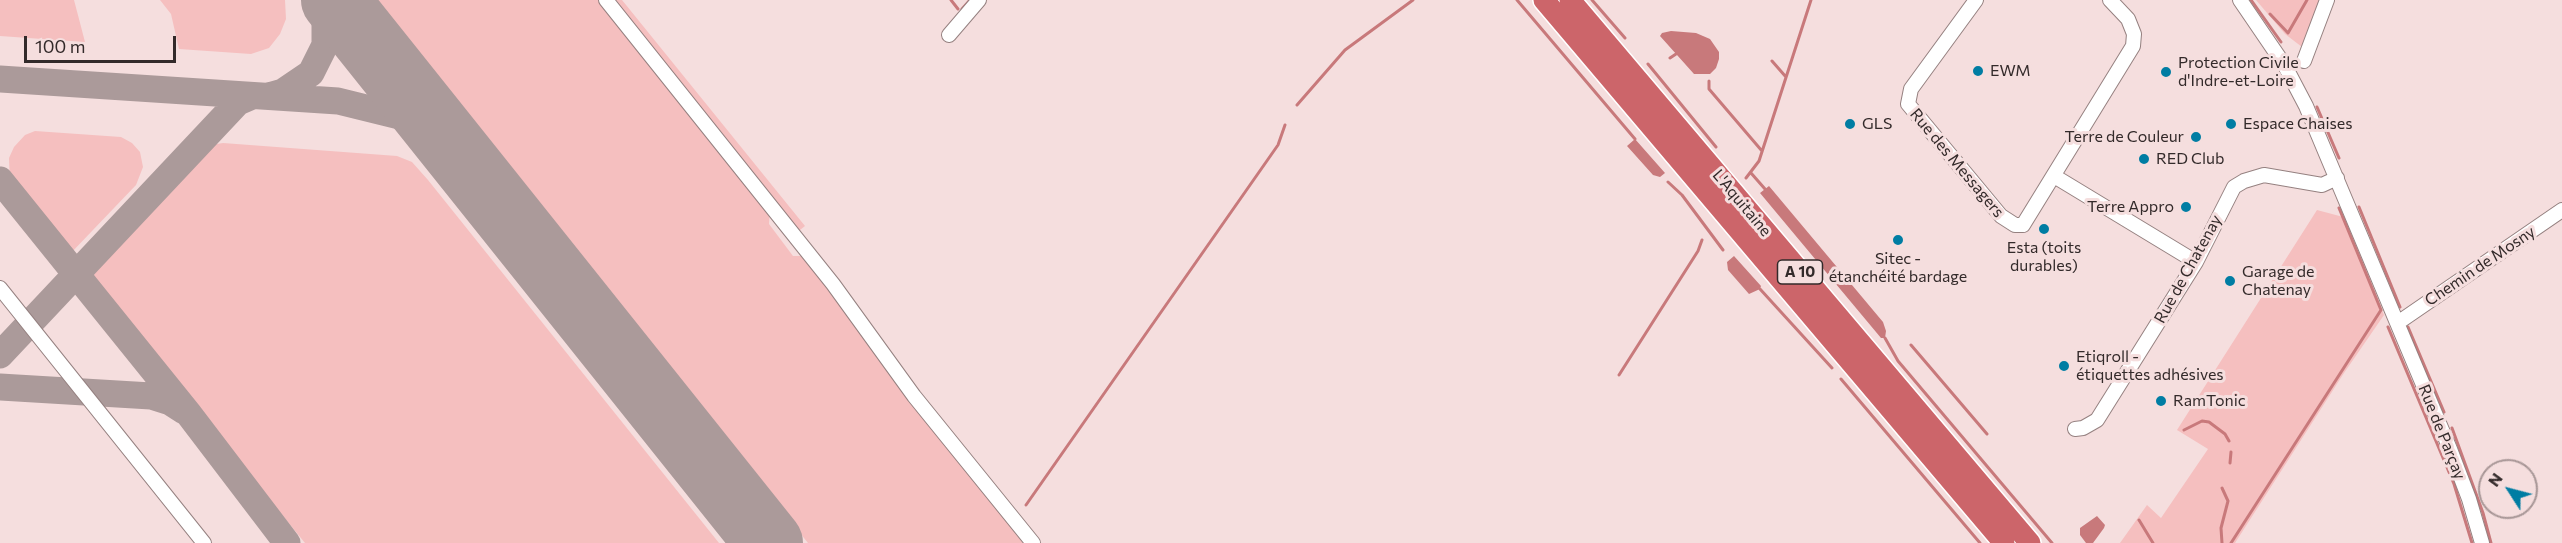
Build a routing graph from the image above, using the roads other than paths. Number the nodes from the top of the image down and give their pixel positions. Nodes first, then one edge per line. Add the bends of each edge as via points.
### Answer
1 (606, 0) edge
2 (979, 0) edge
3 (1544, 0) edge
4 (1570, 0) edge
5 (1976, 0) edge
6 (2110, 0) edge
7 (2240, 0) edge
8 (2327, 0) edge
9 (949, 35) dead end
10 (2304, 61) dead end
11 (2054, 176) junction
12 (2337, 178) junction
13 (2562, 210) edge
14 (2196, 262) junction
15 (0, 288) edge
16 (2398, 322) junction
17 (2075, 429) dead end
18 (204, 543) edge
19 (1033, 543) edge
20 (2004, 543) edge
21 (2030, 543) edge
22 (2482, 543) edge

1 - 19 street
2 - 9 street
3 - 20 highway, L'Aquitaine / A 10
4 - 21 highway, L'Aquitaine / A 10
5 - 11 street, Rue des Messagers via 1911,89 1908,104 2001,216 2014,225 2023,225
6 - 11 street via 2128,19 2134,34 2133,46
7 - 12 street, Rue de Parçay via 2296,86
8 - 10 street
11 - 14 street
12 - 14 street, Rue de Chatenay via 2322,185 2264,175 2244,181 2230,192
12 - 16 street, Rue de Parçay
13 - 16 street, Chemin de Mosny
14 - 17 street, Rue de Chatenay via 2097,420
15 - 18 street
16 - 22 street, Rue de Parçay via 2466,491

